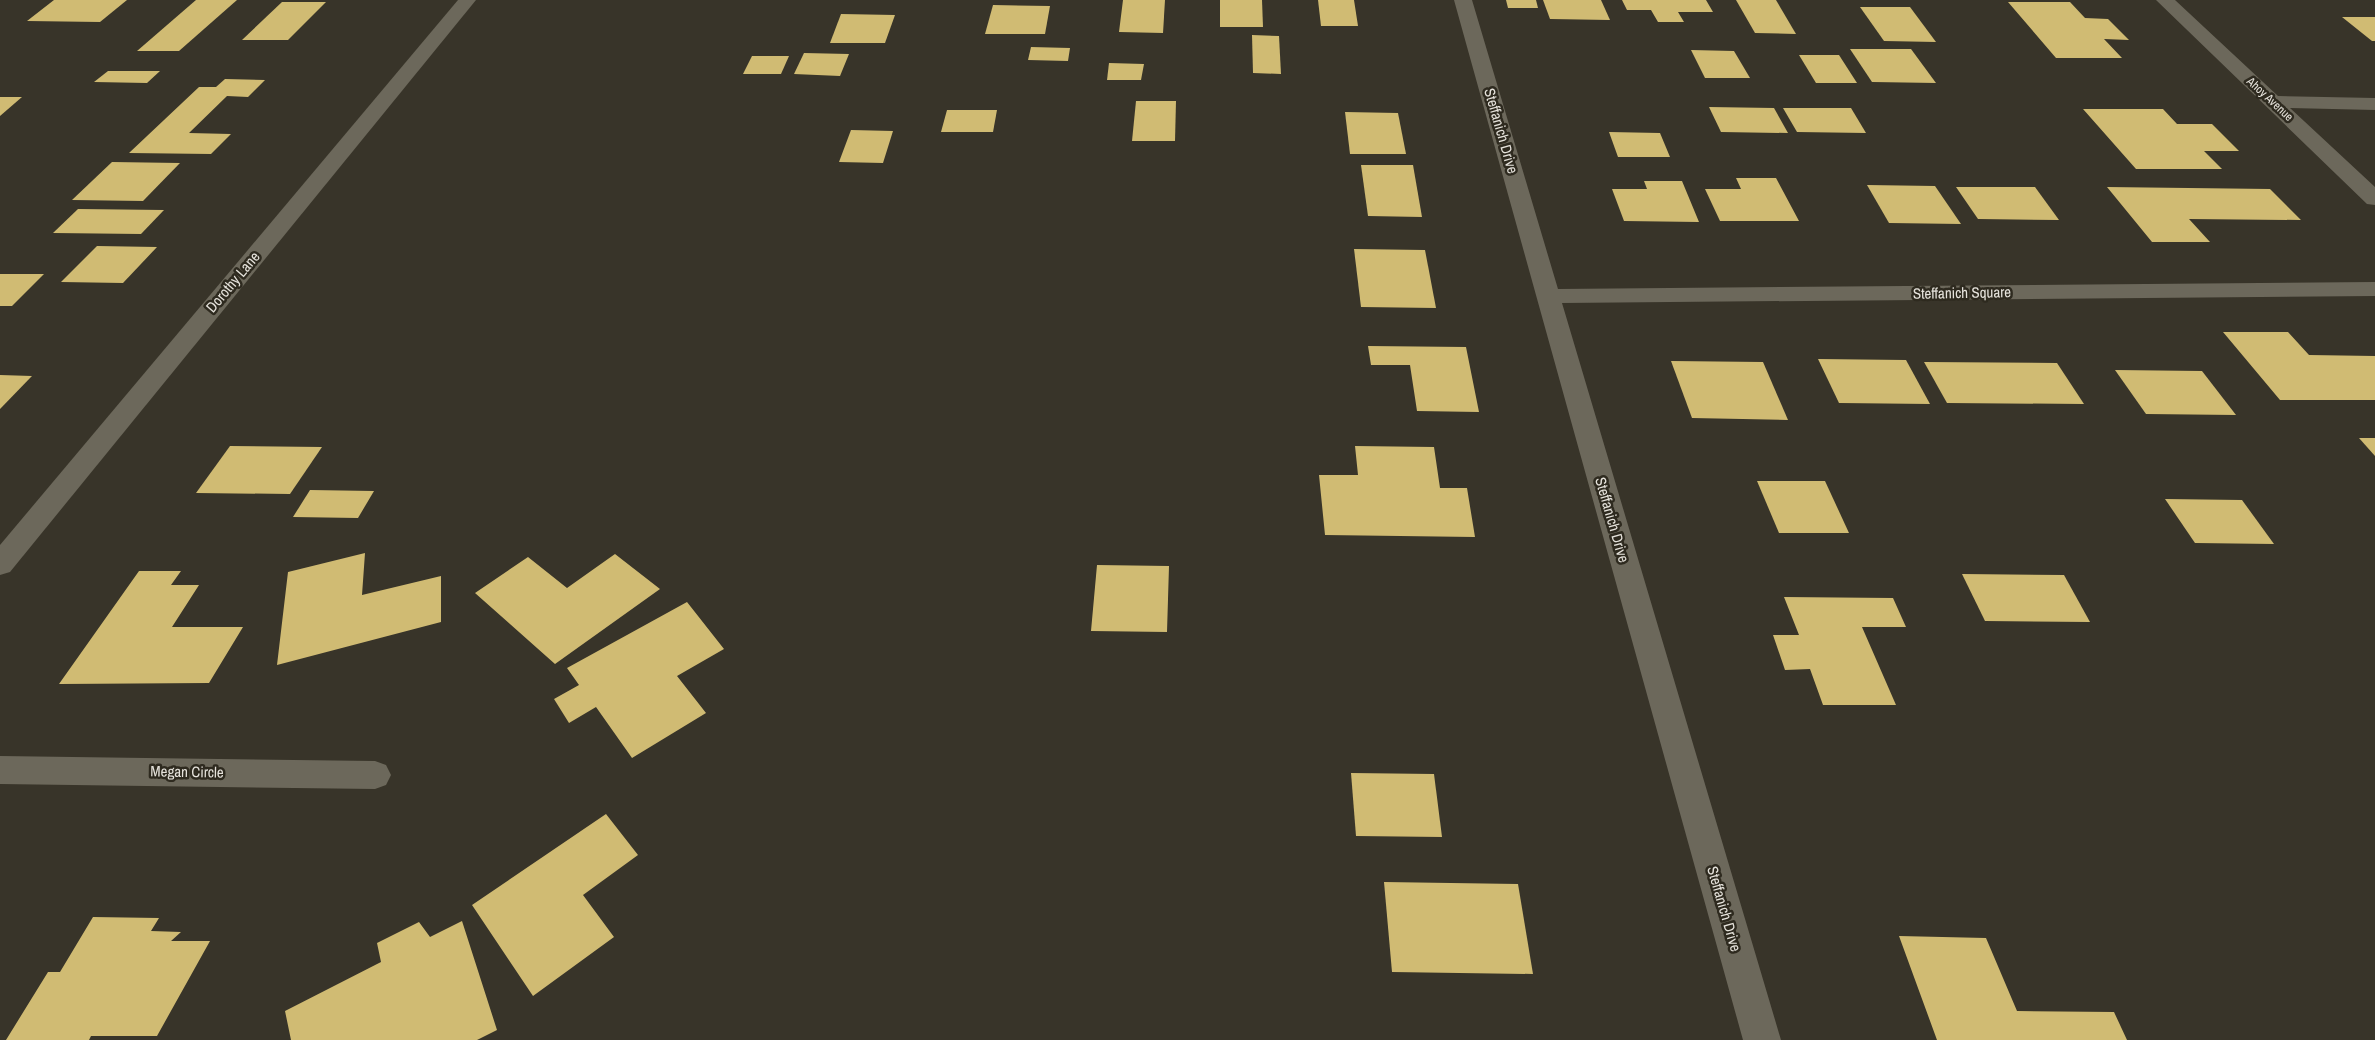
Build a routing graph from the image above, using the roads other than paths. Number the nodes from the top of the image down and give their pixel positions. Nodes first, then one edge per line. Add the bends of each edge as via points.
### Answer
1 (467, 0) edge
2 (1463, 0) edge
3 (2166, 0) edge
4 (2274, 102) junction
5 (2375, 104) edge
6 (2375, 198) edge
7 (2375, 289) edge
8 (1548, 296) junction
9 (0, 564) edge
10 (0, 770) edge
11 (375, 775) dead end
12 (1762, 1040) edge

1 - 9 street, Dorothy Lane
2 - 8 street, Steffanich Drive
3 - 4 street, Ahoy Avenue
4 - 5 street
4 - 6 street, Ahoy Avenue
7 - 8 street, Steffanich Square
8 - 12 street, Steffanich Drive
10 - 11 street, Megan Circle

